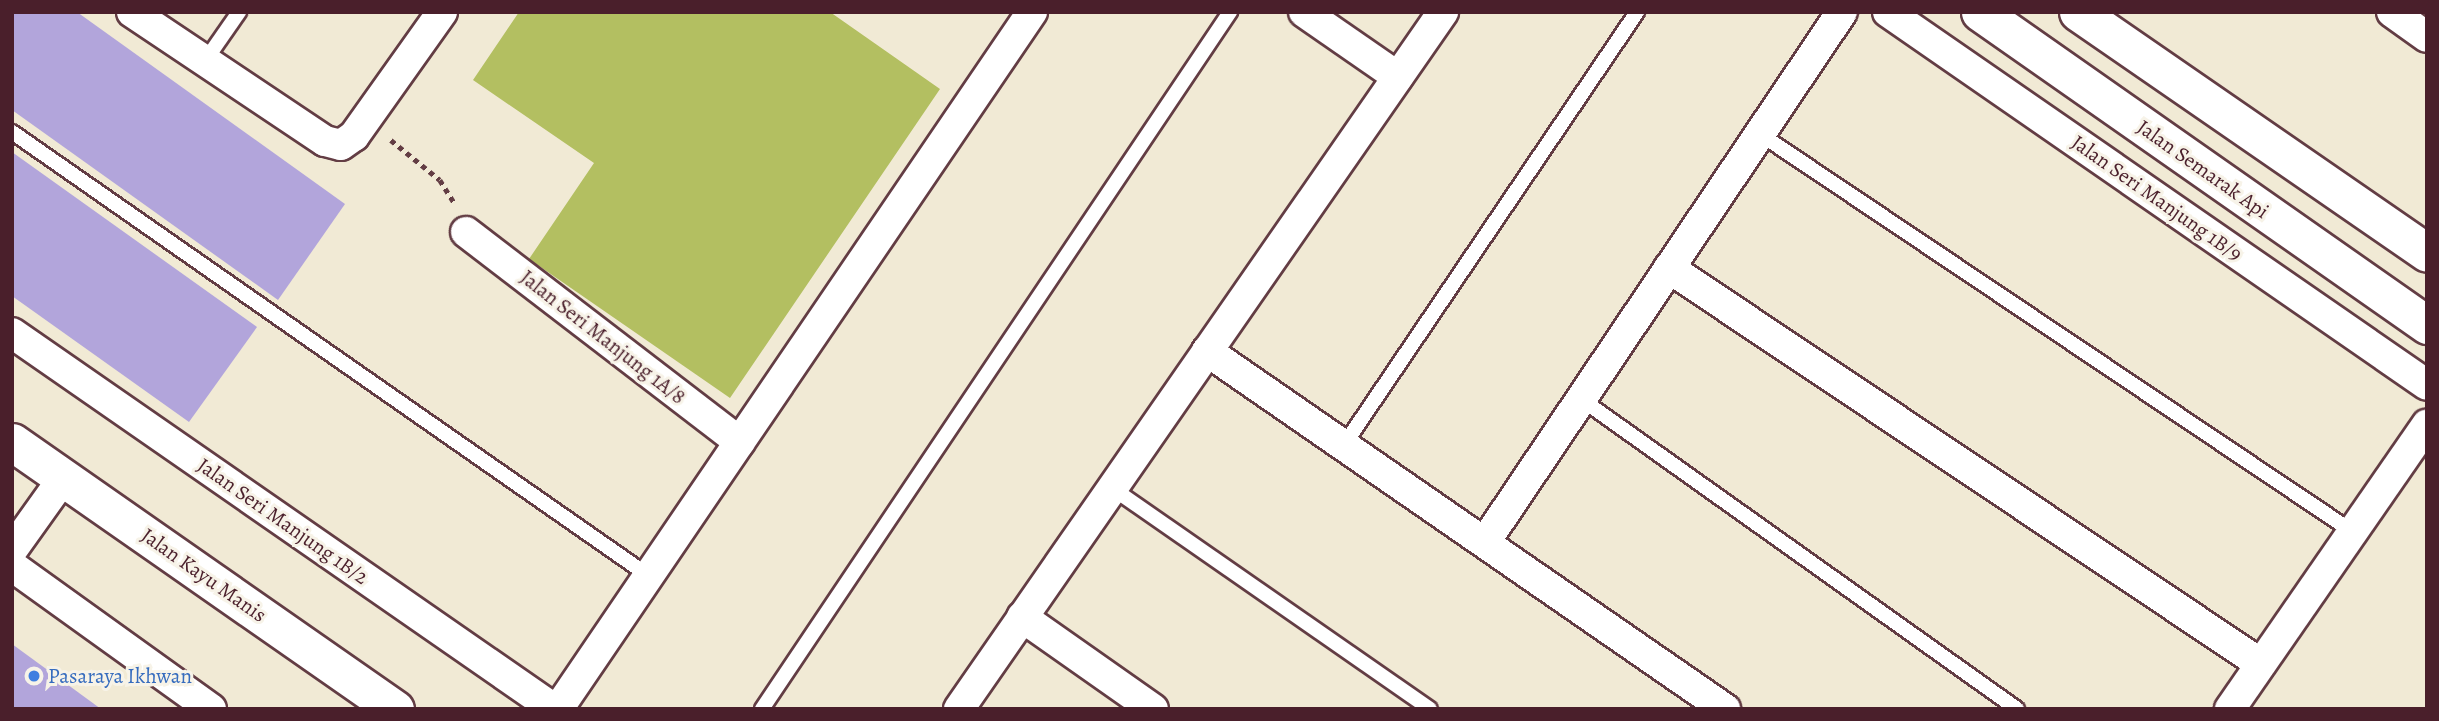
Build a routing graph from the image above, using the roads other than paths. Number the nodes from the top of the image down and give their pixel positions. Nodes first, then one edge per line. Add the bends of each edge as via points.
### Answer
1 (132, 12) edge
2 (239, 12) edge
3 (442, 12) edge
4 (1032, 12) edge
5 (1230, 12) edge
6 (1304, 12) edge
7 (1443, 12) edge
8 (1637, 12) edge
9 (1842, 12) edge
10 (1888, 12) edge
11 (1980, 12) edge
12 (2078, 12) edge
13 (2392, 12) edge
14 (2427, 37) edge
15 (205, 61) junction
16 (1398, 77) junction
17 (12, 132) edge
18 (1760, 134) junction
19 (466, 232) road end
20 (2427, 253) edge
21 (1669, 268) junction
22 (2427, 325) edge
23 (12, 333) edge
24 (1207, 351) junction
25 (2427, 385) edge
26 (1581, 399) junction
27 (2427, 425) edge
28 (12, 442) edge
29 (740, 442) junction
30 (1344, 445) junction
31 (64, 477) junction
32 (1112, 488) junction
33 (2353, 532) junction
34 (1485, 542) junction
35 (12, 550) edge
36 (12, 566) edge
37 (649, 576) junction
38 (1022, 617) junction
39 (2261, 664) junction
40 (211, 709) edge
41 (395, 709) edge
42 (556, 709) edge
43 (762, 709) edge
44 (959, 709) edge
45 (1153, 709) edge
46 (1430, 709) edge
47 (1726, 709) edge
48 (2017, 709) edge
49 (2230, 709) edge

1 - 15 street
2 - 15 lane
3 - 15 street via 354,136 341,145 325,141
4 - 29 street
5 - 43 lane
6 - 16 street
7 - 16 street
8 - 30 lane
9 - 18 street
10 - 25 street, Jalan Seri Manjung 1B/9
11 - 22 street, Jalan Semarak Api
12 - 20 street
13 - 14 street
16 - 24 street
17 - 37 lane
18 - 21 street
18 - 33 lane
19 - 29 street, Jalan Seri Manjung 1A/8
21 - 26 street
21 - 39 street
23 - 42 street, Jalan Seri Manjung 1B/2
24 - 30 street
24 - 32 street
26 - 34 street
26 - 48 lane
27 - 33 street
28 - 31 street, Jalan Kayu Manis
29 - 37 street
30 - 34 street
31 - 35 street
31 - 41 street, Jalan Kayu Manis
32 - 38 street
32 - 46 lane
33 - 39 street
34 - 47 street
36 - 40 street
37 - 42 street
38 - 44 street
38 - 45 street
39 - 49 street

